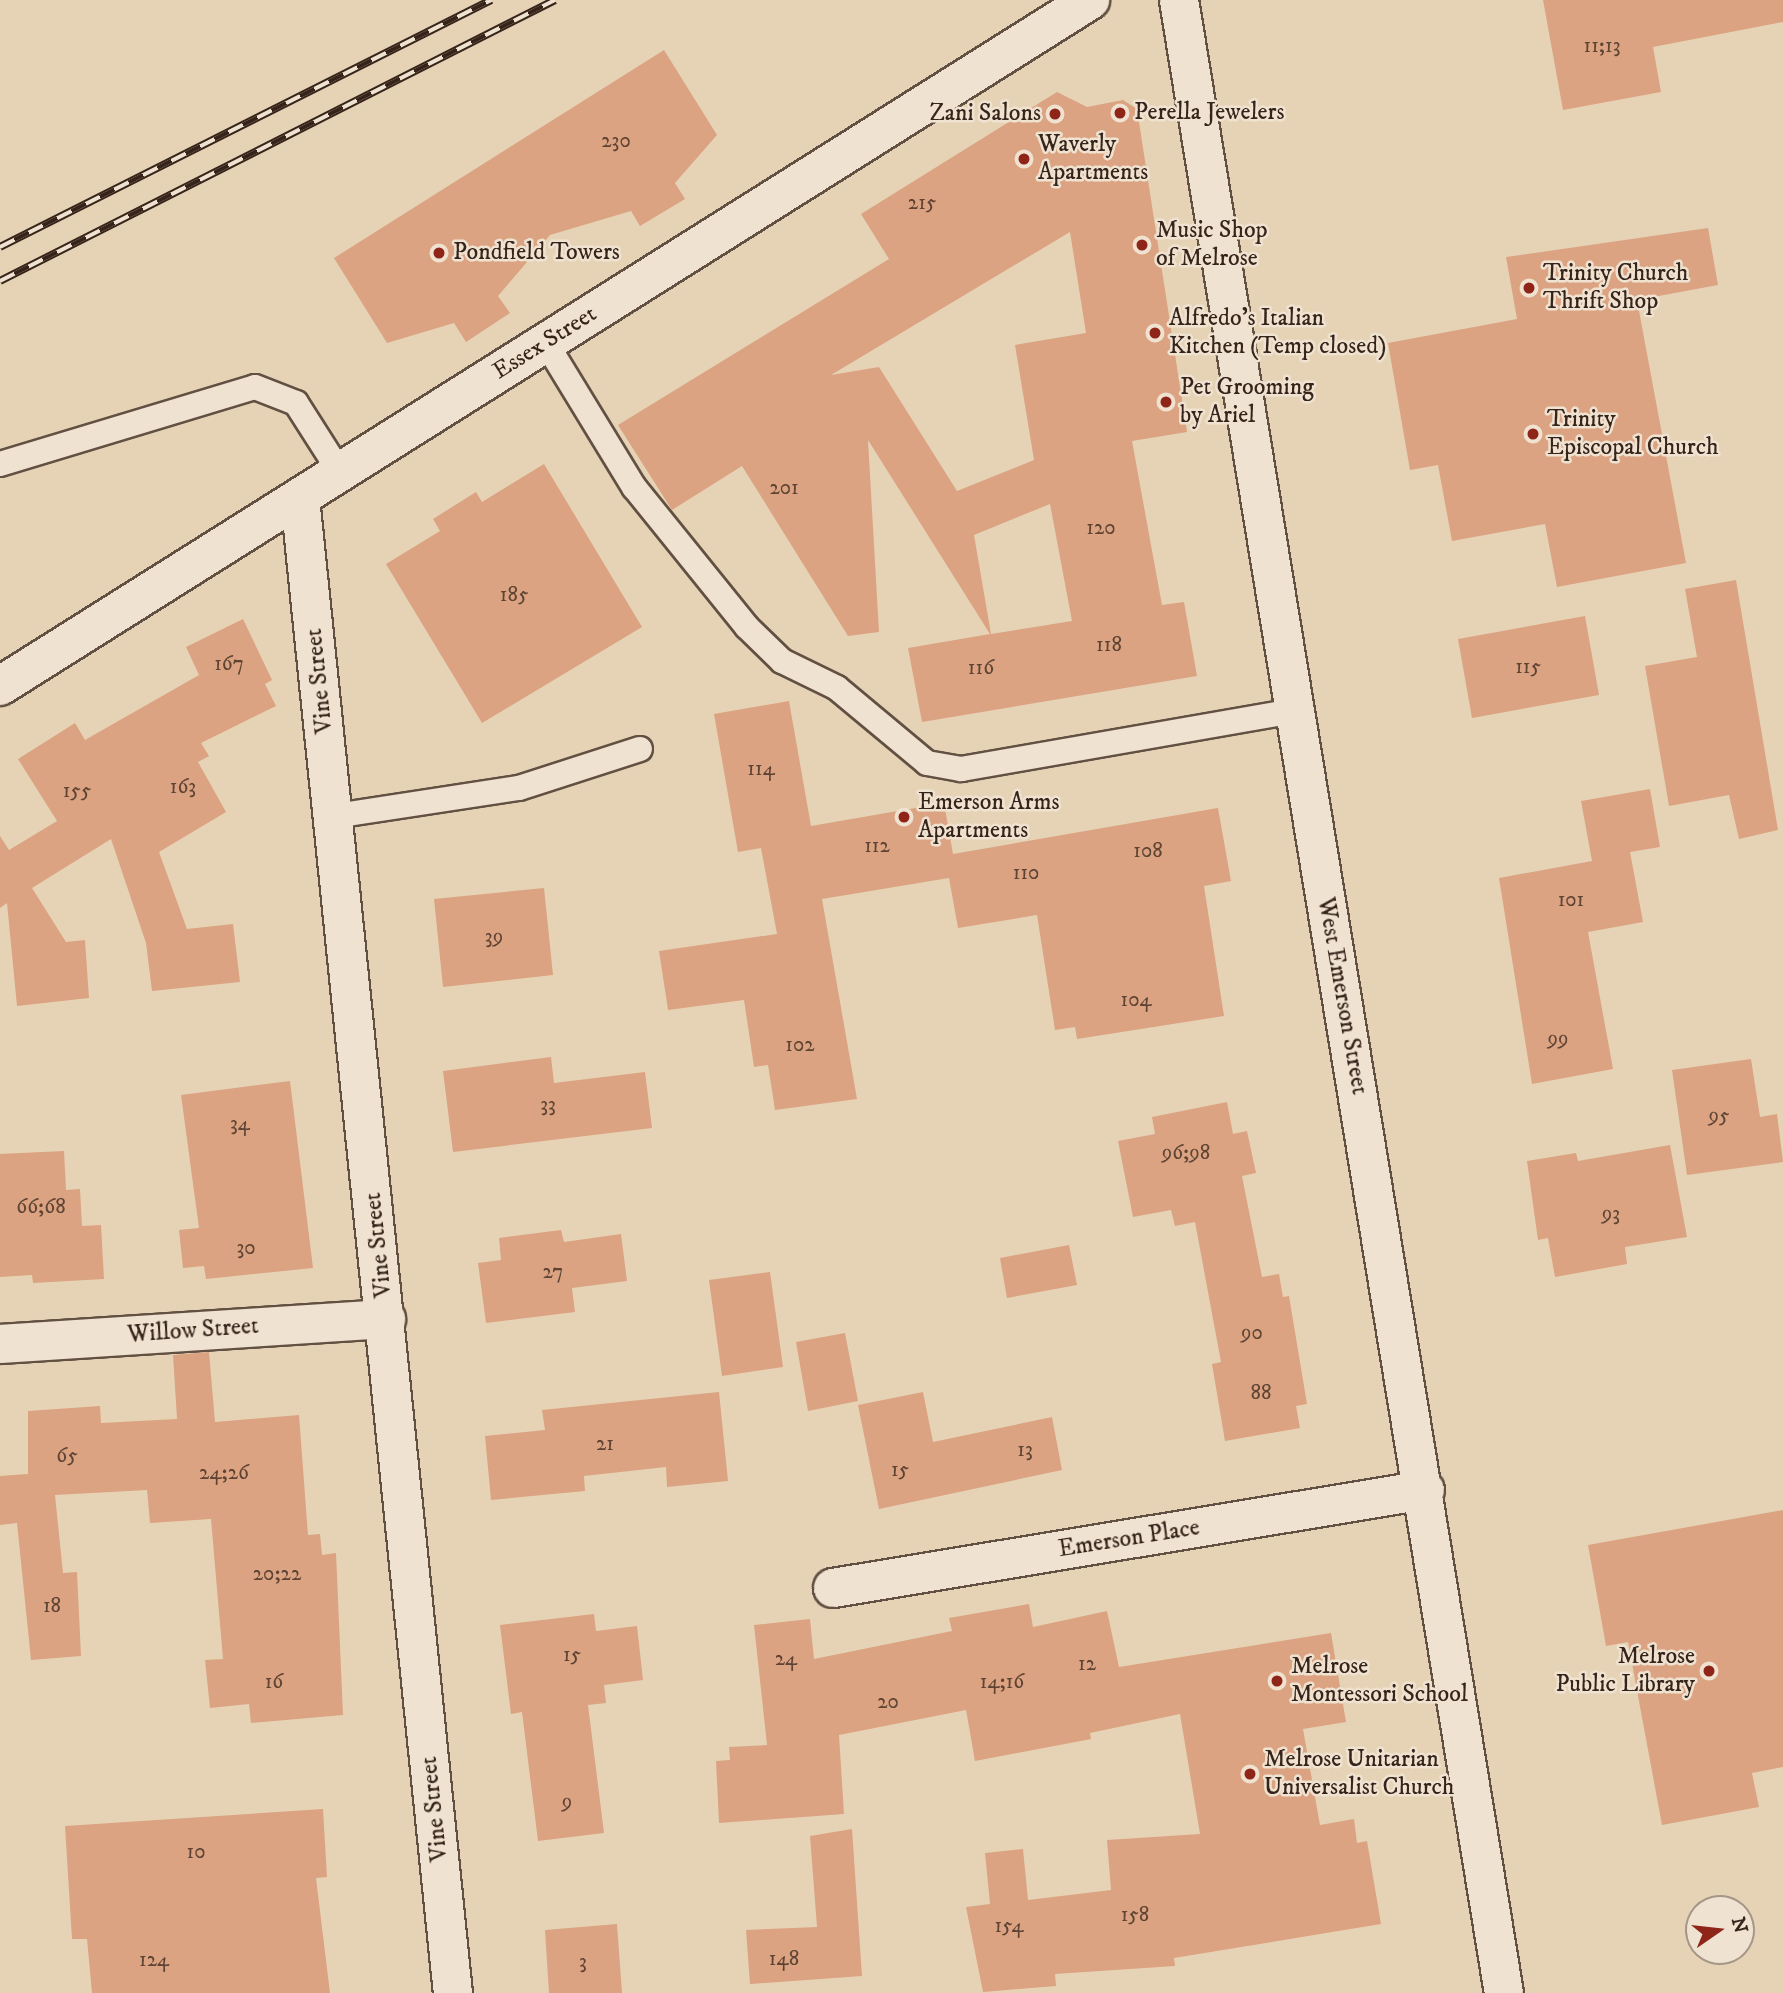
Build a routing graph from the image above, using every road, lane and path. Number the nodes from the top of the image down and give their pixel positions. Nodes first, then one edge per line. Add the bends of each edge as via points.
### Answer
1 (1090, 0) edge
2 (1179, 0) edge
3 (546, 343) junction
4 (0, 464) edge
5 (340, 472) junction
6 (300, 498) junction
7 (0, 686) edge
8 (1294, 711) junction
9 (640, 749) dead end
10 (335, 816) junction
11 (386, 1319) junction
12 (0, 1344) edge
13 (1425, 1490) junction
14 (833, 1588) dead end
15 (453, 1993) edge
16 (1504, 1993) edge

1 - 3 street, Essex Street
2 - 8 street, West Emerson Street
3 - 5 street, Essex Street
3 - 8 lane via 634,487 747,627 782,661 837,688 927,763 961,769
4 - 5 lane via 255,387 296,403
5 - 6 street, Essex Street
6 - 7 street, Essex Street
6 - 10 street, Vine Street
8 - 13 street, West Emerson Street
9 - 10 lane via 519,788
10 - 11 street, Vine Street
11 - 12 street, Willow Street
11 - 15 street, Vine Street
13 - 14 street, Emerson Place
13 - 16 street, West Emerson Street

